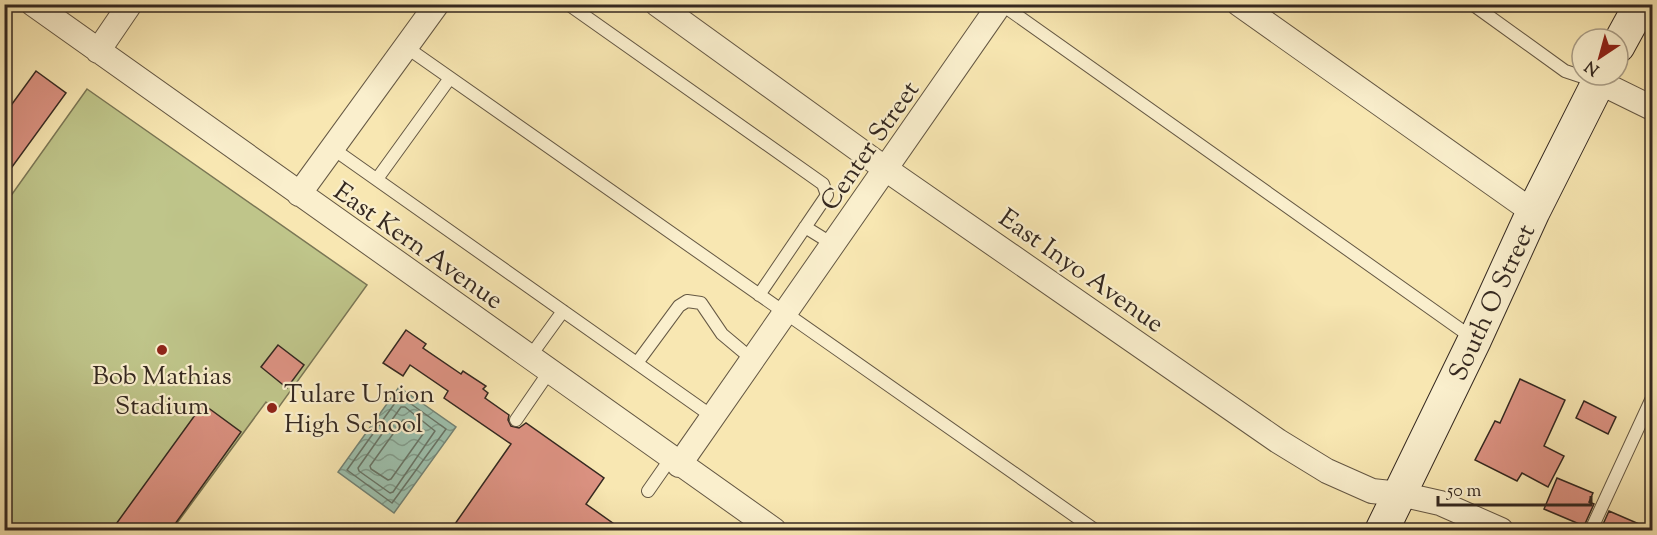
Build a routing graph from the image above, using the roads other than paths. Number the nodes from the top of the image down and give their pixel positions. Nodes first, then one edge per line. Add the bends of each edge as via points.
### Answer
1 (33, 4) edge
2 (130, 4) edge
3 (437, 4) edge
4 (568, 4) edge
5 (657, 4) edge
6 (1000, 4) edge
7 (1239, 4) edge
8 (1472, 4) edge
9 (1641, 4) edge
10 (1628, 27) edge
11 (406, 47) junction
12 (98, 51) junction
13 (1570, 72) edge
14 (450, 78) junction
15 (1596, 87) edge
16 (1615, 87) edge
17 (1653, 108) edge
18 (332, 148) junction
19 (887, 170) junction
20 (377, 179) junction
21 (298, 194) junction
22 (1533, 212) junction
23 (805, 227) junction
24 (834, 245) junction
25 (759, 295) junction
26 (563, 312) junction
27 (785, 313) junction
28 (1475, 339) junction
29 (529, 358) junction
30 (753, 360) junction
31 (637, 363) junction
32 (549, 372) junction
33 (1653, 398) edge
34 (713, 417) junction
35 (516, 420) dead end
36 (675, 462) junction
37 (648, 490) dead end
38 (1400, 494) junction
39 (774, 531) edge
40 (1095, 531) edge
41 (1382, 531) edge
42 (1501, 531) edge
43 (1591, 531) edge

1 - 12 street, East Kern Avenue
2 - 12 street
3 - 11 street
4 - 23 lane via 823,183 827,195
5 - 19 street, East Inyo Avenue
6 - 19 street, Center Street
6 - 28 lane
7 - 22 street
8 - 13 lane
9 - 10 main road
11 - 14 lane
11 - 18 street
12 - 21 street, East Kern Avenue
14 - 20 lane
14 - 25 lane
15 - 22 main road, South O Street
16 - 17 street
18 - 20 lane
18 - 21 street
19 - 24 street, Center Street
19 - 38 street, East Inyo Avenue via 1278,441 1372,491
20 - 26 lane
21 - 29 street, East Kern Avenue
22 - 28 main road, South O Street
23 - 24 lane
23 - 25 lane
24 - 27 street, Center Street
25 - 27 lane
26 - 29 lane
26 - 31 lane
27 - 30 street, Center Street
27 - 40 lane
28 - 38 main road, South O Street
29 - 32 street, East Kern Avenue
30 - 31 lane via 722,334 701,303 687,301 679,306
30 - 34 street, Center Street
31 - 34 lane
32 - 35 lane
32 - 36 street, East Kern Avenue
33 - 43 lane
34 - 36 street, Center Street
36 - 37 lane
36 - 39 street, East Kern Avenue
38 - 41 main road, South O Street
38 - 42 street, East Inyo Avenue via 1440,502

